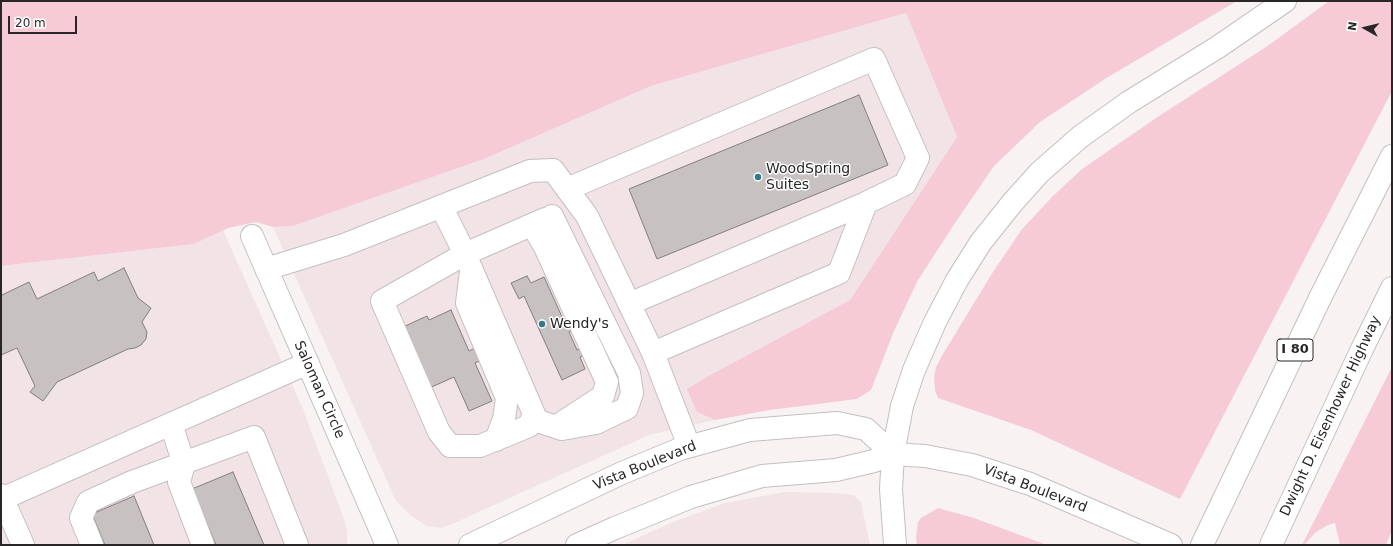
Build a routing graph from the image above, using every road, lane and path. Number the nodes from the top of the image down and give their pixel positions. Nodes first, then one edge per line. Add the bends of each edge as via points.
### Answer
1 (1285, 1) edge
2 (1392, 156) edge
3 (573, 196) junction
4 (866, 203) junction
5 (441, 206) junction
6 (552, 216) junction
7 (532, 225) junction
8 (252, 236) dead end
9 (468, 262) junction
10 (266, 269) junction
11 (1392, 288) edge
12 (629, 304) junction
13 (653, 353) junction
14 (308, 363) junction
15 (532, 419) junction
16 (171, 424) junction
17 (556, 427) junction
18 (496, 440) junction
19 (689, 446) junction
20 (893, 454) junction
21 (184, 464) junction
22 (2, 497) edge
23 (23, 545) edge
24 (92, 545) edge
25 (203, 545) edge
26 (297, 545) edge
27 (387, 545) edge
28 (470, 545) edge
29 (577, 545) edge
30 (895, 545) edge
31 (1171, 545) edge
32 (1202, 545) edge
33 (1271, 545) edge

1 - 20 main road via 1129,102 1080,137 1040,172 1013,202 981,242 935,322 902,406
2 - 32 main road, I 80
3 - 4 main road via 874,58 918,158 905,184
3 - 5 main road via 553,170 530,171
3 - 6 main road
3 - 12 main road via 587,216
4 - 12 main road
4 - 13 main road via 839,273
5 - 9 main road
5 - 10 main road via 344,245
6 - 7 main road
6 - 17 main road via 629,373 632,393 627,408 596,423 562,429
7 - 9 main road
7 - 17 main road via 544,245 607,382 603,396
8 - 10 main road, Saloman Circle
9 - 15 main road via 534,414
9 - 18 main road via 467,304 507,398 504,420
9 - 18 main road via 382,301 439,432 450,446 480,446
10 - 14 main road, Saloman Circle
11 - 33 main road, Dwight D. Eisenhower Highway
12 - 13 main road
13 - 19 main road
14 - 16 main road
14 - 27 main road, Saloman Circle
15 - 17 main road
15 - 18 main road via 529,426
16 - 21 main road
16 - 22 main road
19 - 20 main road, Vista Boulevard via 750,430 837,423 866,429
19 - 28 main road, Vista Boulevard via 622,472
20 - 29 main road, Vista Boulevard via 836,470 755,478 691,497
20 - 30 main road via 891,489
20 - 31 main road, Vista Boulevard via 925,456 972,465 1030,484
21 - 24 main road via 132,482 88,502 81,518
21 - 25 main road via 179,482
21 - 26 main road via 254,436
22 - 23 main road

